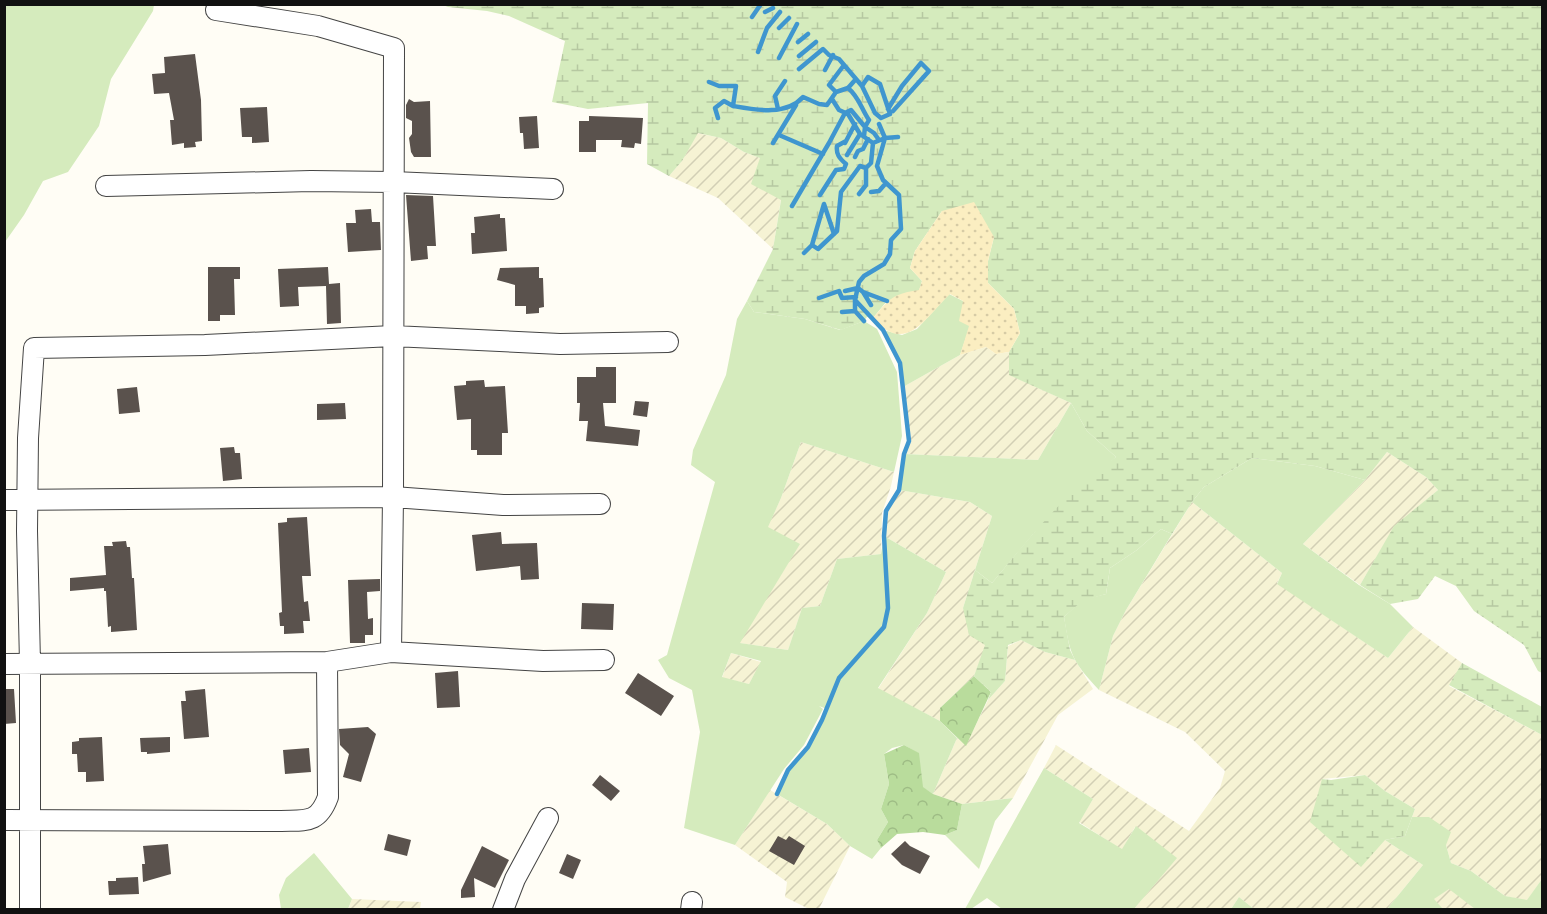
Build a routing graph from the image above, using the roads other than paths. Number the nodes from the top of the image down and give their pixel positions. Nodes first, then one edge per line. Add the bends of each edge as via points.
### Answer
1 (216, 10) dead end
2 (393, 182) junction
3 (106, 186) dead end
4 (553, 189) dead end
5 (393, 336) junction
6 (668, 342) dead end
7 (393, 497) junction
8 (27, 499) junction
9 (4, 500) edge
10 (600, 504) dead end
11 (390, 652) junction
12 (604, 660) dead end
13 (30, 663) junction
14 (327, 663) junction
15 (4, 664) edge
16 (548, 818) dead end
17 (4, 820) edge
18 (32, 820) junction
19 (30, 909) edge
20 (503, 909) edge

1 - 2 street via 318,26 394,48
2 - 3 street
2 - 4 street
2 - 5 street
5 - 6 street via 560,344
5 - 7 street
5 - 8 street via 34,348
7 - 8 street
7 - 10 street via 503,505
7 - 11 street
8 - 9 street
8 - 13 street
11 - 12 street via 543,661
11 - 14 street
13 - 14 street
13 - 15 street
13 - 18 street
14 - 18 street via 328,797 319,815 308,820
16 - 20 street
17 - 18 street
18 - 19 street

